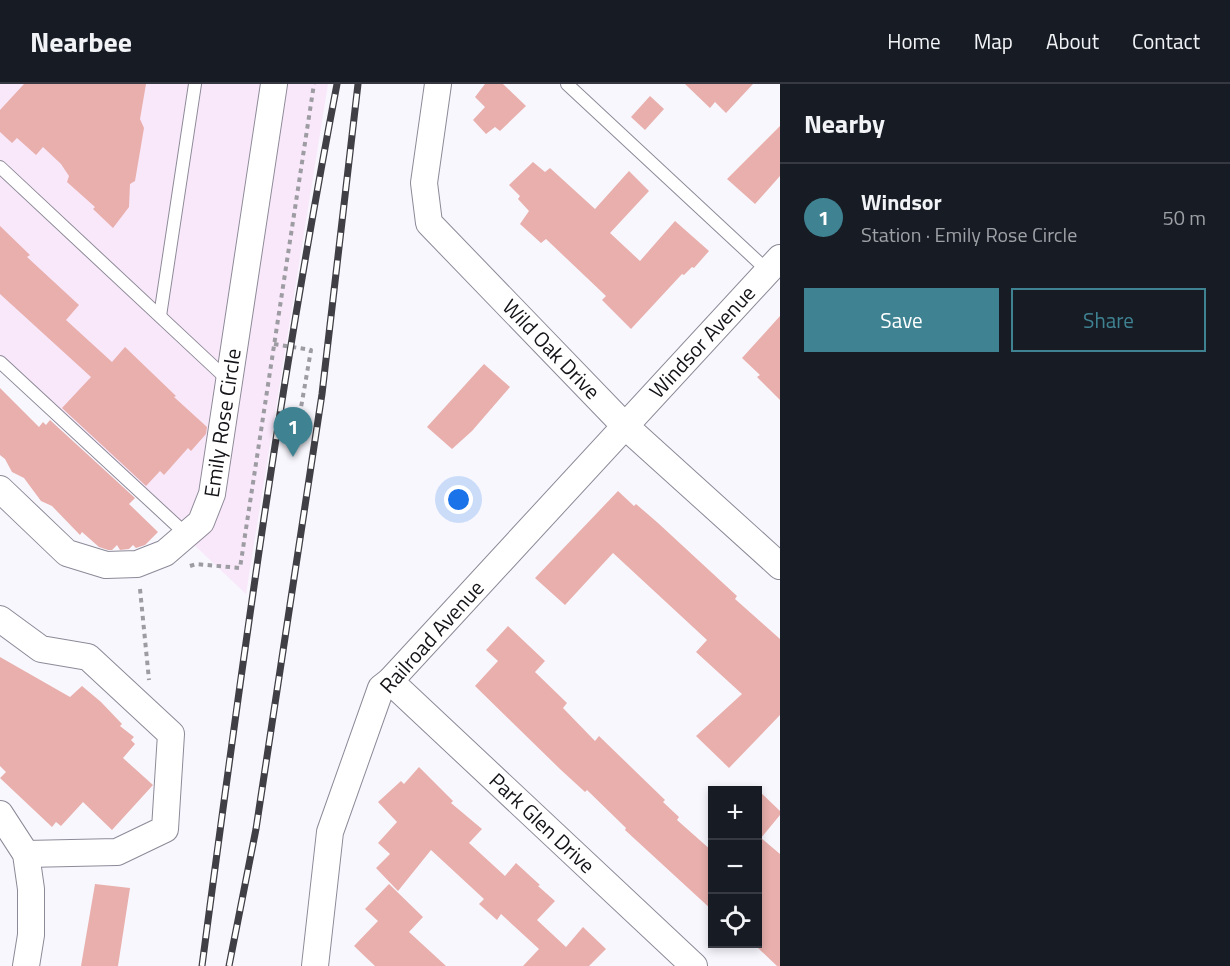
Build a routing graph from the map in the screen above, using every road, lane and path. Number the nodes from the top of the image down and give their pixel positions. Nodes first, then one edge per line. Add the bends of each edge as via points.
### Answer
1 (195, 84) edge
2 (274, 84) edge
3 (314, 84) edge
4 (438, 84) edge
5 (567, 84) edge
6 (0, 167) edge
7 (774, 264) edge
8 (160, 316) junction
9 (274, 344) junction
10 (0, 362) edge
11 (229, 381) junction
12 (299, 419) dead end
13 (624, 425) junction
14 (0, 489) edge
15 (186, 535) junction
16 (137, 564) junction
17 (780, 566) edge
18 (188, 567) dead end
19 (0, 619) edge
20 (390, 681) junction
21 (152, 717) junction
22 (0, 814) edge
23 (26, 854) junction
24 (26, 966) edge
25 (315, 966) edge
26 (694, 966) edge

1 - 8 lane
2 - 11 street, Emily Rose Circle
3 - 9 path
4 - 13 street, Wild Oak Drive via 424,183 429,222
5 - 7 lane
6 - 8 lane
7 - 13 street, Windsor Avenue
8 - 11 lane
9 - 12 path via 311,350
9 - 18 path via 240,567
10 - 15 lane
11 - 15 street, Emily Rose Circle via 212,494 201,522
13 - 17 street, Wild Oak Drive
13 - 20 street, Railroad Avenue
14 - 16 street, Emily Rose Circle via 67,553 106,565
15 - 16 street, Emily Rose Circle via 165,553
16 - 21 path
19 - 21 street via 41,649 88,657
20 - 25 street, Railroad Avenue via 381,688 330,832
20 - 26 street, Park Glen Drive
21 - 23 street via 171,734 165,829 117,852
22 - 23 street
23 - 24 street via 31,935

